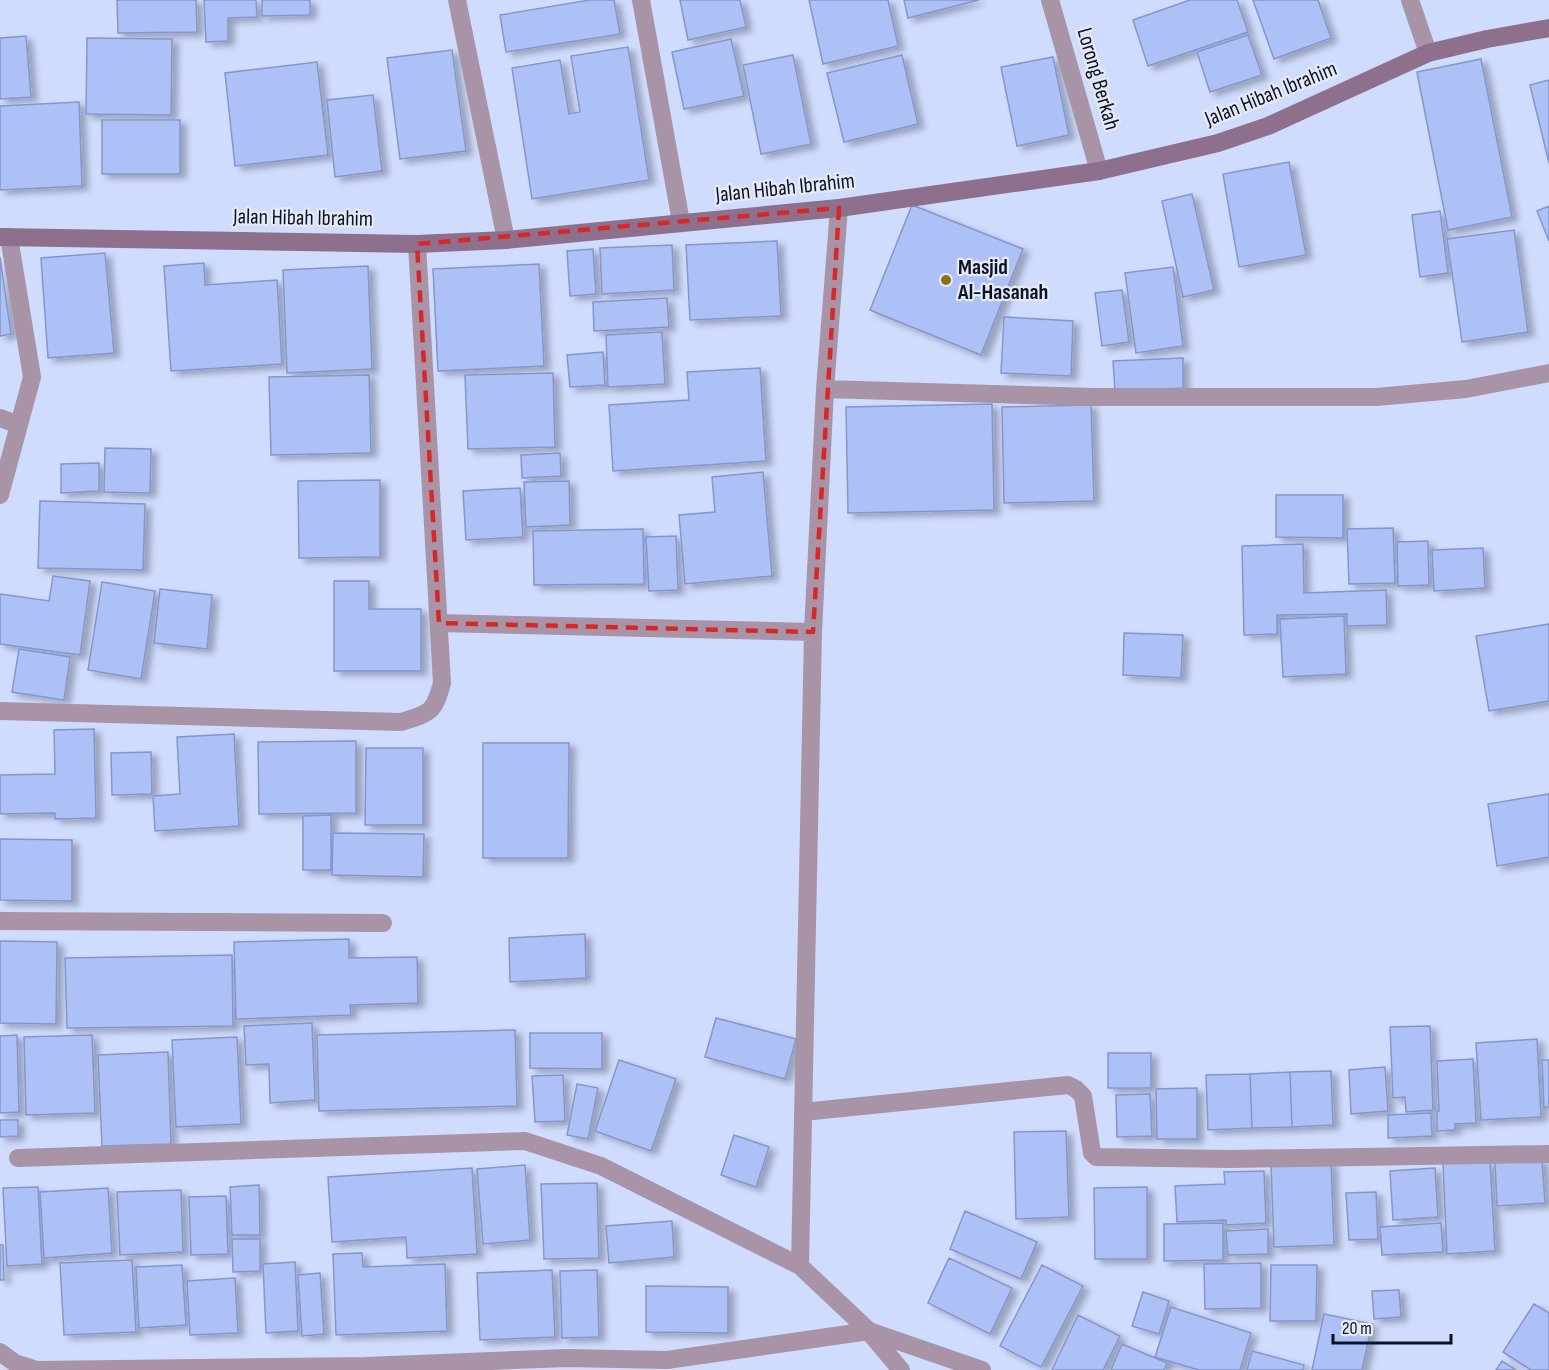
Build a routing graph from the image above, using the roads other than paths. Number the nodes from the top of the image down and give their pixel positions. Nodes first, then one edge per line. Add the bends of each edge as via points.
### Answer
1 (458, 0) edge
2 (641, 0) edge
3 (1050, 0) edge
4 (1410, 0) edge
5 (1549, 28) edge
6 (1428, 53) junction
7 (1099, 171) junction
8 (839, 208) junction
9 (681, 222) junction
10 (5, 237) edge
11 (506, 240) junction
12 (417, 244) junction
13 (1549, 373) edge
14 (825, 389) junction
15 (0, 418) edge
16 (19, 425) junction
17 (0, 495) edge
18 (439, 623) junction
19 (813, 632) junction
20 (0, 711) edge
21 (0, 921) edge
22 (383, 923) dead end
23 (803, 1112) junction
24 (1549, 1154) edge
25 (18, 1158) dead end
26 (800, 1266) junction
27 (869, 1331) junction
28 (0, 1352) edge
29 (671, 1365) edge
30 (368, 1368) edge
31 (901, 1370) edge
32 (982, 1370) edge

1 - 11 street
2 - 9 street
3 - 7 street, Lorong Berkah
4 - 6 street
5 - 6 street, Jalan Hibah Ibrahim
6 - 7 street, Jalan Hibah Ibrahim via 1268,126 1218,143
7 - 8 street, Jalan Hibah Ibrahim
8 - 9 street, Jalan Hibah Ibrahim
8 - 14 street
9 - 11 street, Jalan Hibah Ibrahim
10 - 12 street, Jalan Hibah Ibrahim
10 - 16 street via 32,377
11 - 12 street, Jalan Hibah Ibrahim
12 - 18 street
13 - 14 street via 1466,389 1376,397 1094,397
14 - 19 street
15 - 16 street
16 - 17 street
18 - 19 street
18 - 20 street via 442,683 436,704 424,715 401,722
19 - 23 street
21 - 22 street
23 - 24 street via 1068,1085 1083,1096 1092,1153 1096,1157
23 - 26 street
25 - 26 street via 525,1141 601,1167
26 - 27 street
27 - 29 street
27 - 31 street
27 - 32 street
28 - 30 street via 15,1363 37,1370
29 - 30 street via 567,1358

